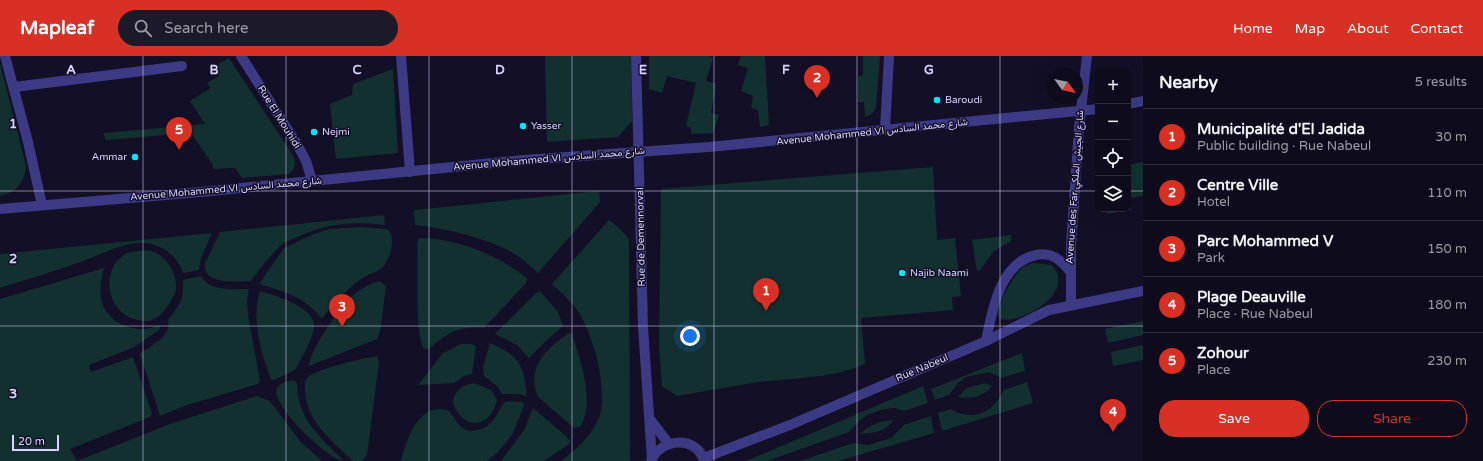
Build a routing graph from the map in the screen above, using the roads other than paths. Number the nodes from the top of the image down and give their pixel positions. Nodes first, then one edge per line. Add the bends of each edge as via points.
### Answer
1 (4, 56) edge
2 (241, 56) edge
3 (401, 56) edge
4 (636, 56) edge
5 (889, 56) edge
6 (1087, 56) edge
7 (182, 66) dead end
8 (14, 87) junction
9 (1143, 101) edge
10 (1131, 103) edge
11 (1095, 110) edge
12 (1080, 112) junction
13 (885, 129) junction
14 (639, 151) junction
15 (410, 172) junction
16 (312, 180) junction
17 (42, 205) junction
18 (0, 209) edge
19 (1069, 270) junction
20 (1143, 291) edge
21 (1071, 305) junction
22 (986, 340) junction
23 (650, 419) junction
24 (668, 443) junction
25 (704, 459) edge
26 (651, 460) edge

1 - 8 street
2 - 16 street, Rue El Mouhidi via 298,146
3 - 15 street
4 - 14 street, Rue de Demennorval
5 - 13 street
6 - 12 street, Avenue des Far شارع الجيش الملكي
7 - 8 street
8 - 17 street
9 - 10 street
11 - 12 street, Avenue Mohammed VI شارع محمد السادس
12 - 13 street, Avenue Mohammed VI شارع محمد السادس
12 - 19 street, Avenue des Far شارع الجيش الملكي
13 - 14 street, Avenue Mohammed VI شارع محمد السادس via 709,147
14 - 15 street, Avenue Mohammed VI شارع محمد السادس
14 - 23 street, Rue de Demennorval via 643,327
15 - 16 street, Avenue Mohammed VI شارع محمد السادس
16 - 17 street, Avenue Mohammed VI شارع محمد السادس
17 - 18 street, Avenue Mohammed VI شارع محمد السادس
19 - 21 street, Avenue des Far شارع الجيش الملكي
19 - 22 street, Avenue des Far شارع الجيش الملكي via 1053,255 1028,257 1017,264 994,304
20 - 21 street, Rue Nabeul
21 - 22 street, Rue Nabeul via 1049,310
22 - 25 street, Rue Nabeul via 790,425
23 - 24 street
23 - 26 street, Rue de Demennorval
24 - 25 street via 686,443 699,451
24 - 26 street, Rue de Demennorval via 660,448

